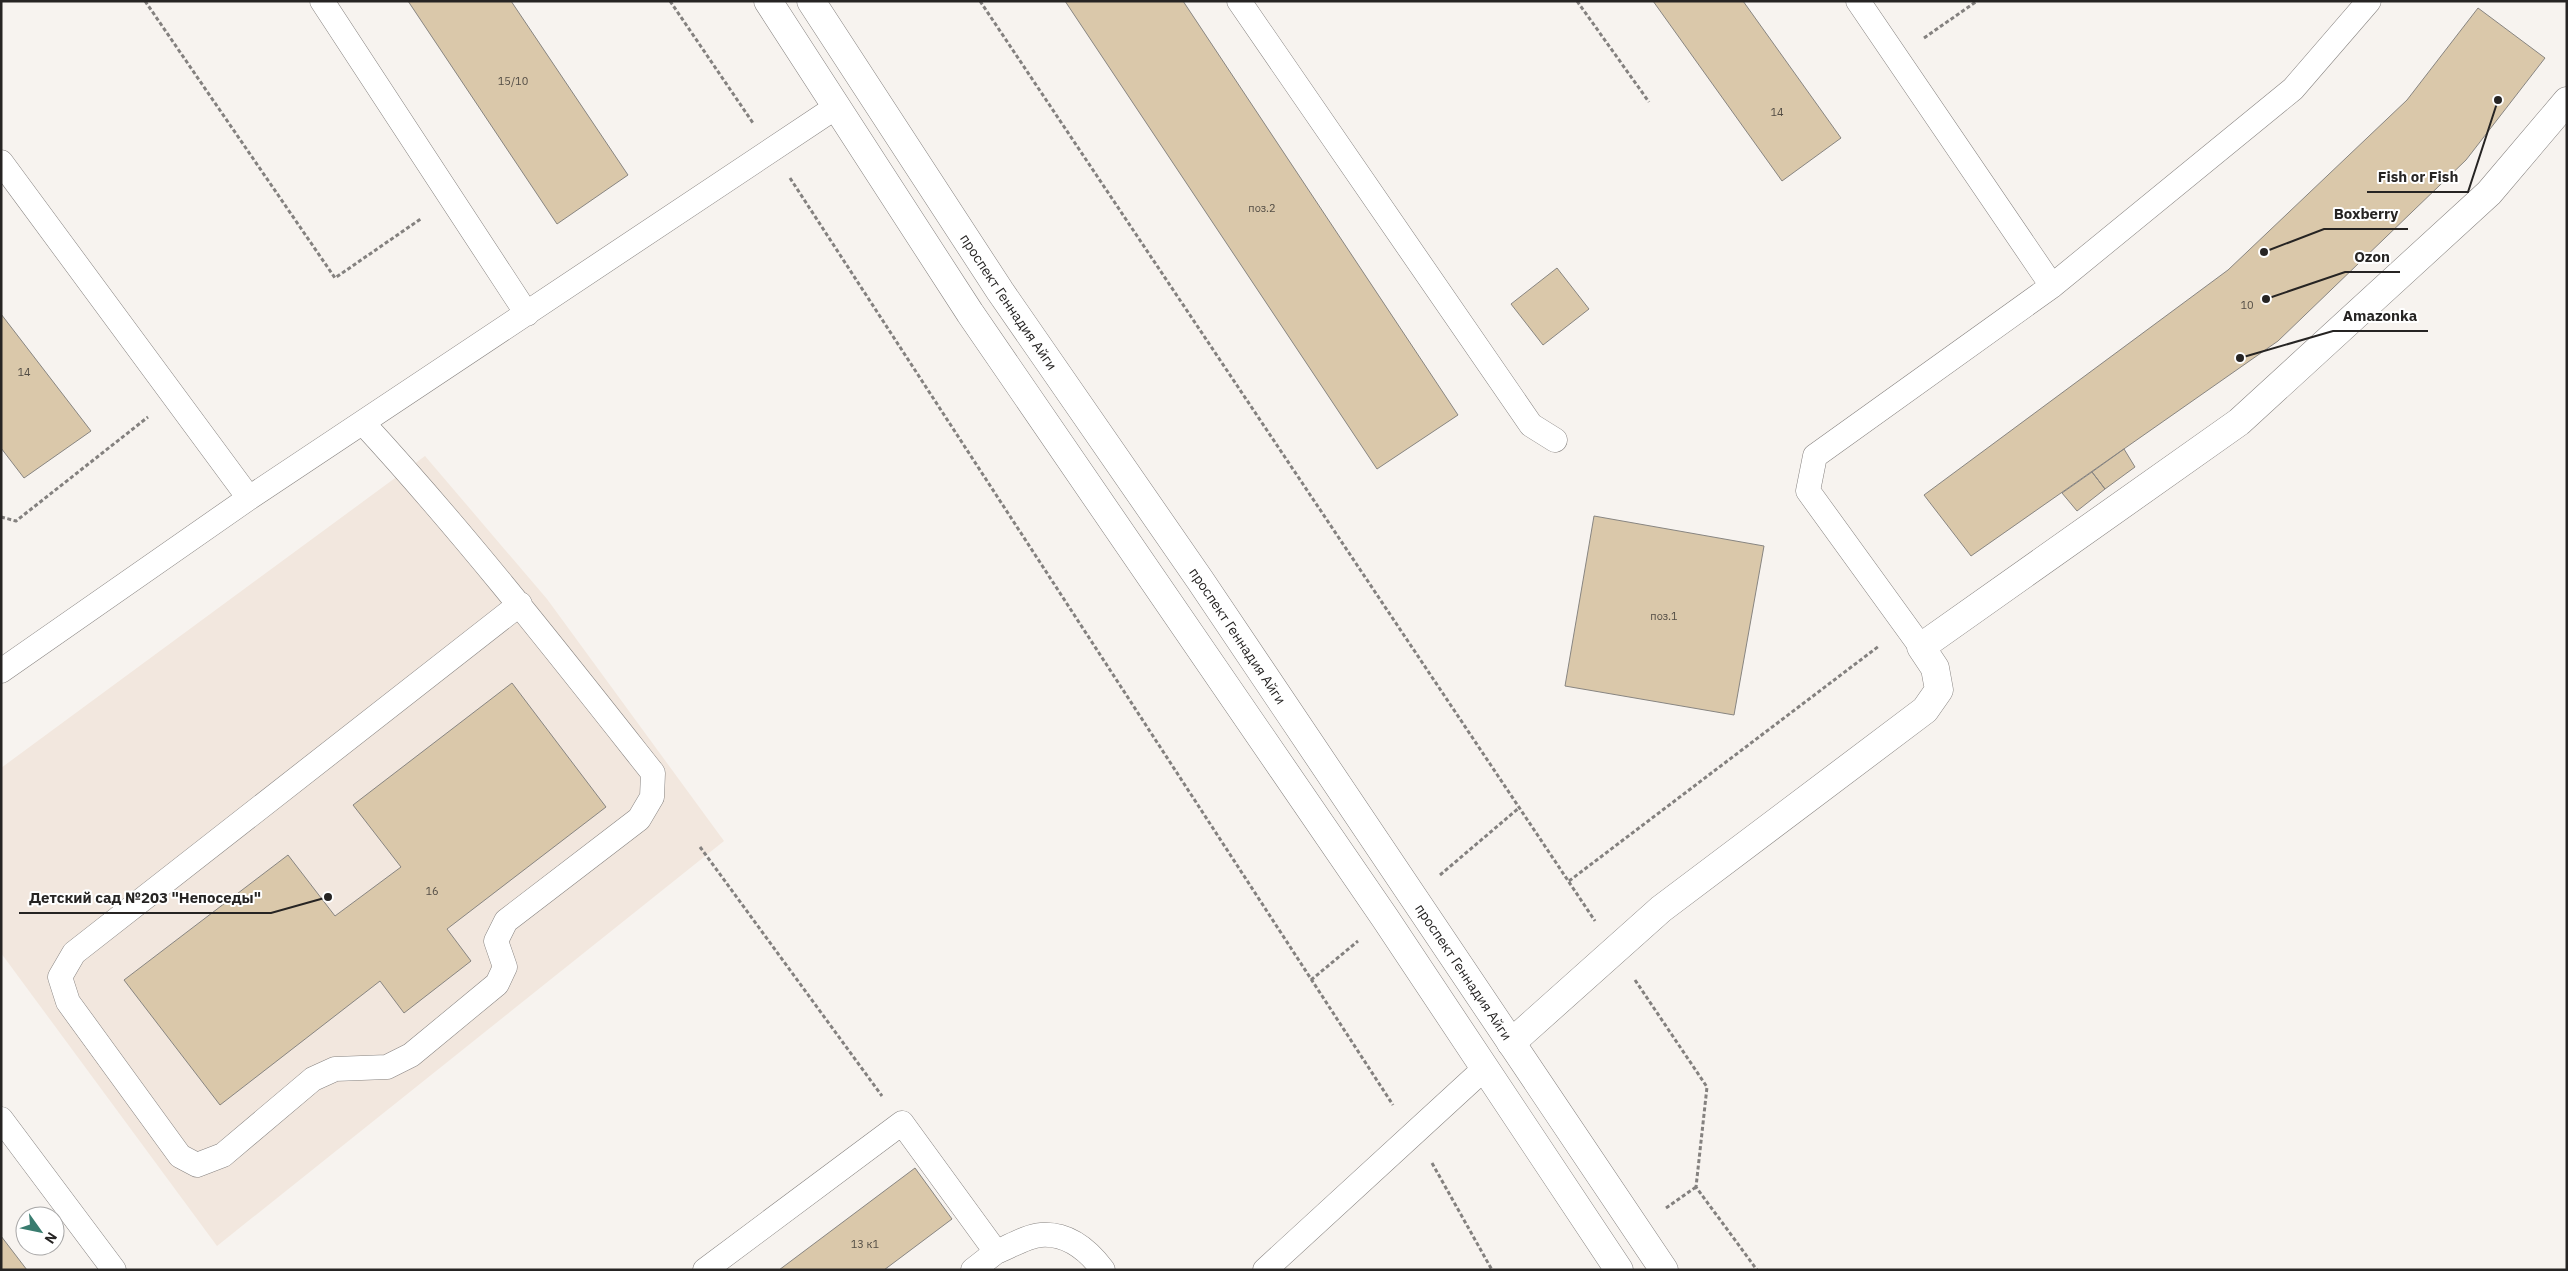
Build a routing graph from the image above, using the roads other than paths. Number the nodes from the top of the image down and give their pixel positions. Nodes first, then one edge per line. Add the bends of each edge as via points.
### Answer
1 (322, 1) edge
2 (768, 1) edge
3 (812, 1) edge
4 (1239, 1) edge
5 (1858, 1) edge
6 (2369, 1) edge
7 (2567, 101) edge
8 (836, 107) junction
9 (1, 162) edge
10 (2052, 286) junction
11 (527, 314) junction
12 (363, 423) junction
13 (1555, 440) dead end
14 (249, 498) junction
15 (520, 604) junction
16 (1913, 637) junction
17 (1, 671) edge
18 (1511, 1043) junction
19 (1485, 1068) junction
20 (1, 1119) edge
21 (996, 1252) junction
22 (114, 1270) edge
23 (705, 1270) edge
24 (973, 1270) edge
25 (1103, 1270) edge
26 (1265, 1270) edge
27 (1619, 1270) edge
28 (1664, 1270) edge

1 - 11 lane
2 - 8 main road
3 - 18 main road, проспект Геннадия Айги via 1000,291 1200,580
4 - 13 lane via 1531,425
5 - 10 lane
6 - 10 lane via 2293,89
7 - 16 main road via 2489,193 2239,422
8 - 11 lane
8 - 19 main road via 970,312
9 - 14 lane
10 - 16 lane via 1815,456 1808,491
11 - 12 lane
12 - 14 lane
12 - 15 lane
14 - 17 lane
15 - 15 lane via 74,953 60,977 68,1002 180,1156 197,1165 223,1155 313,1080 335,1069 387,1067 412,1055 497,984 505,967 496,941 506,921 639,819 652,797 653,774
16 - 18 main road via 1935,668 1939,690 1925,710 1661,909
18 - 19 main road
18 - 28 main road, проспект Геннадия Айги
19 - 26 lane
19 - 27 main road
20 - 22 lane
21 - 23 lane via 902,1122
21 - 24 lane
21 - 25 lane via 1040,1235 1068,1239 1091,1253

